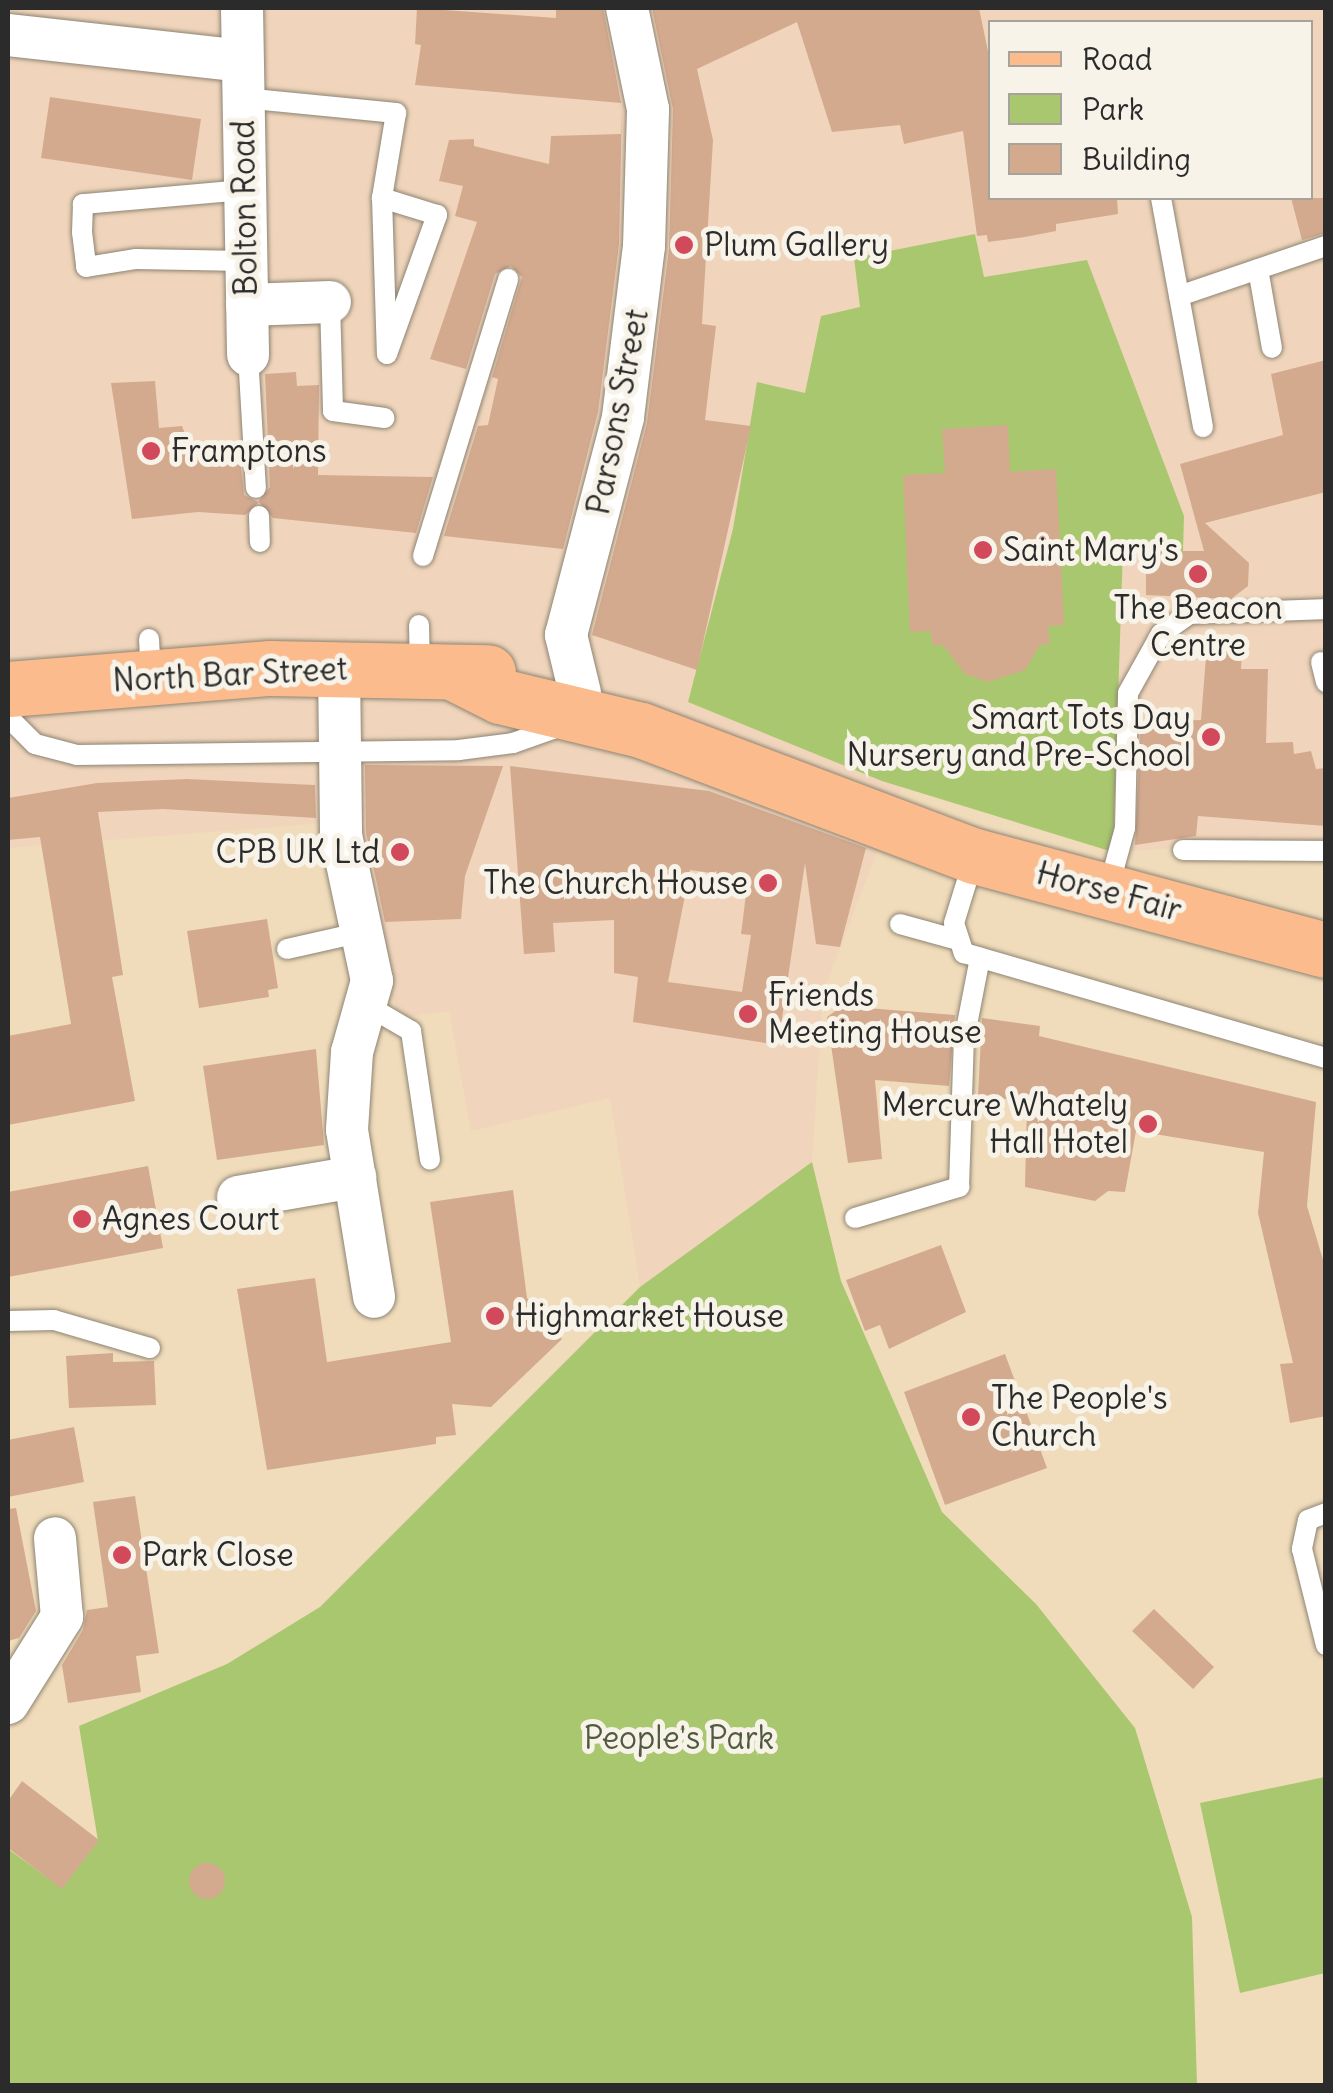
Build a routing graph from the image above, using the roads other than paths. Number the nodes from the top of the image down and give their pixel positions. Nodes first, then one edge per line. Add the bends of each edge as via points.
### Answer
1 (242, 8) edge
2 (627, 8) edge
3 (8, 34) edge
4 (242, 80) junction
5 (244, 190) junction
6 (382, 198) junction
7 (1161, 200) edge
8 (1326, 246) edge
9 (245, 261) junction
10 (1258, 269) junction
11 (508, 279) dead end
12 (1179, 296) junction
13 (330, 302) joint
14 (247, 305) junction
15 (1272, 348) dead end
16 (248, 355) joint
17 (385, 418) dead end
18 (1203, 427) dead end
19 (256, 488) dead end
20 (258, 516) dead end
21 (260, 542) dead end
22 (423, 556) dead end
23 (1326, 609) edge
24 (339, 667) junction
25 (8, 689) edge
26 (579, 705) junction
27 (8, 717) edge
28 (340, 752) junction
29 (893, 830) joint
30 (1183, 850) dead end
31 (1326, 851) edge
32 (974, 856) junction
33 (1108, 892) junction
34 (900, 924) dead end
35 (358, 933) junction
36 (954, 938) junction
37 (1322, 941) edge
38 (287, 949) dead end
39 (980, 958) junction
40 (368, 1006) junction
41 (1326, 1058) edge
42 (430, 1160) dead end
43 (355, 1177) junction
44 (238, 1196) dead end
45 (855, 1218) dead end
46 (374, 1297) dead end
47 (8, 1321) edge
48 (150, 1348) dead end
49 (1326, 1513) edge
50 (54, 1538) dead end
51 (1326, 1645) edge
52 (8, 1703) edge

1 - 4 street, Bolton Road
2 - 26 street, Parsons Street via 648,109 641,299 623,417 566,636
3 - 4 street
4 - 5 street, Bolton Road
4 - 6 lane via 396,113
5 - 9 street, Bolton Road
5 - 9 lane via 83,204 82,232 86,267 136,259
6 - 6 lane via 383,218 387,354 437,216
7 - 12 lane
8 - 10 lane
9 - 14 street, Bolton Road
10 - 12 lane
10 - 15 lane
11 - 22 lane
12 - 18 lane
13 - 14 street
13 - 17 lane via 333,411
14 - 16 street, Bolton Road
16 - 19 lane
20 - 21 lane
23 - 33 lane via 1190,614 1160,634 1128,693 1125,828
24 - 25 main road, North Bar Street via 150,658
24 - 26 main road, North Bar Street via 431,656 500,696
24 - 28 street
26 - 28 lane via 488,747
26 - 29 main road, North Bar Street
27 - 28 lane via 36,744 64,754
28 - 35 street via 340,835
29 - 32 main road, Horse Fair
30 - 31 lane
32 - 33 main road, Horse Fair
32 - 36 lane
33 - 37 main road, Horse Fair
34 - 36 lane
35 - 38 lane
35 - 40 street via 372,980
36 - 39 lane via 964,953
39 - 41 lane
39 - 45 lane via 964,1040 959,1187
40 - 42 lane via 411,1031
40 - 43 street via 352,1052 347,1130
43 - 44 street
43 - 46 street
47 - 48 lane via 54,1320
49 - 51 lane via 1308,1520 1302,1549
50 - 52 street via 62,1617

